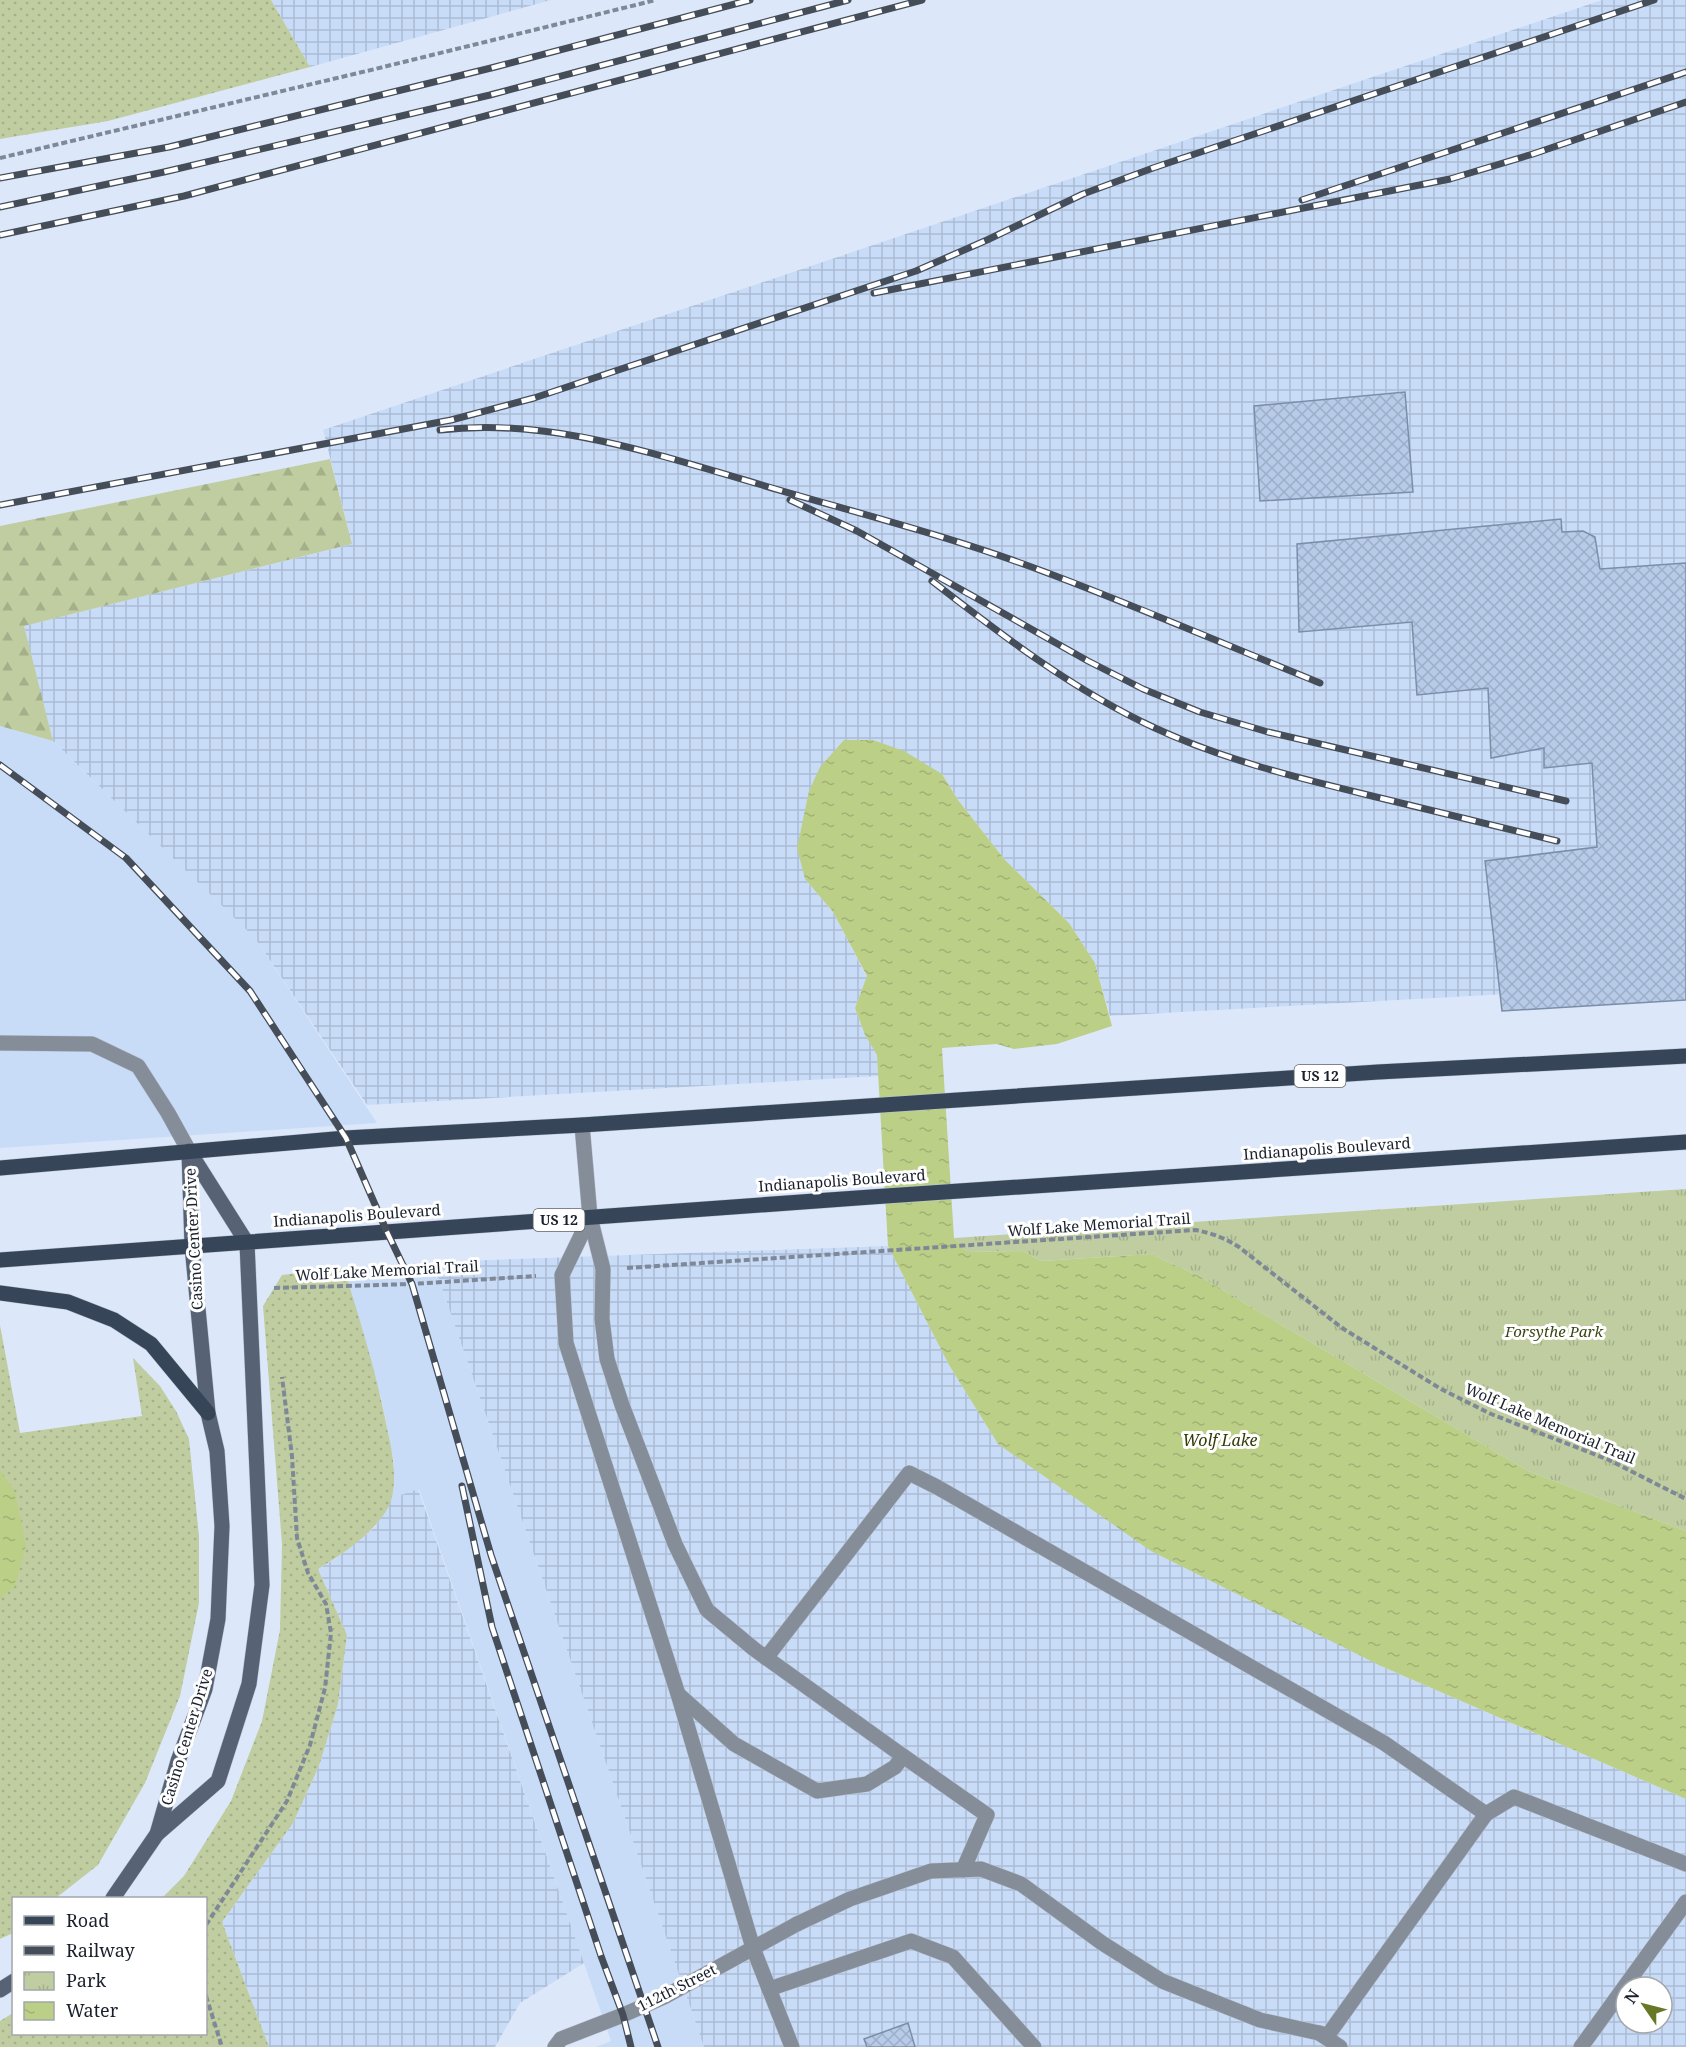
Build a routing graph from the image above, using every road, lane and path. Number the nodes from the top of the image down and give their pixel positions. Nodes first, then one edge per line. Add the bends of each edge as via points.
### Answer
1 (656, 0) edge
2 (0, 158) edge
3 (0, 1043) edge
4 (1686, 1056) edge
5 (582, 1125) junction
6 (1686, 1142) edge
7 (189, 1151) junction
8 (0, 1167) edge
9 (590, 1217) junction
10 (248, 1243) junction
11 (192, 1246) junction
12 (0, 1260) edge
13 (622, 1268) dead end
14 (502, 1278) dead end
15 (272, 1288) dead end
16 (0, 1293) edge
17 (280, 1366) dead end
18 (208, 1413) junction
19 (1686, 1499) edge
20 (766, 1658) junction
21 (678, 1694) junction
22 (899, 1761) junction
23 (1486, 1814) junction
24 (157, 1834) junction
25 (1686, 1864) edge
26 (963, 1870) junction
27 (114, 1897) edge
28 (1686, 1902) edge
29 (207, 1923) edge
30 (753, 1948) junction
31 (769, 1989) junction
32 (207, 1999) edge
33 (1319, 2033) junction
34 (222, 2047) edge
35 (555, 2047) edge
36 (792, 2047) edge
37 (1034, 2047) edge
38 (1340, 2047) edge
39 (1581, 2047) edge

1 - 2 path
3 - 7 street via 92,1044 138,1066
4 - 5 main road, US 12 via 1390,1071
5 - 7 main road, US 12
5 - 9 street
6 - 9 main road, Indianapolis Boulevard / US 12
7 - 8 main road, US 12
7 - 10 street, Casino Center Drive
7 - 11 street, Casino Center Drive
9 - 10 main road, Indianapolis Boulevard / US 12
9 - 20 street via 603,1269 602,1319 608,1359 675,1544 706,1610
9 - 21 street via 562,1275 566,1343
10 - 11 main road, Indianapolis Boulevard / US 12
10 - 24 street, Casino Center Drive via 262,1585 249,1684 218,1781
11 - 12 main road, Indianapolis Boulevard / US 12
11 - 18 street, Casino Center Drive
13 - 19 path, Wolf Lake Memorial Trail via 1195,1230 1210,1233 1239,1247 1342,1328 1441,1389 1491,1414 1609,1460
14 - 15 path, Wolf Lake Memorial Trail
16 - 18 main road via 68,1302 114,1320 151,1344
17 - 29 path via 292,1456 297,1538 308,1573 326,1604 331,1633 325,1688 310,1745 287,1801
18 - 24 street, Casino Center Drive via 217,1451 222,1526 218,1619 205,1689 178,1761
20 - 22 street
20 - 23 street via 909,1473 1384,1743
21 - 22 street via 734,1744 817,1791 867,1785
21 - 30 street
22 - 26 street via 987,1815
23 - 25 street via 1514,1797
23 - 33 street via 1328,2035
24 - 27 street, Casino Center Drive
26 - 30 street, 112th Street via 931,1871 850,1899
26 - 33 street, 112th Street via 981,1869 1022,1884 1162,1981 1260,2020
28 - 39 street
30 - 31 street
30 - 35 street, 112th Street via 664,1997 561,2039
31 - 36 street
31 - 37 street via 911,1941 953,1957
32 - 34 path
33 - 38 street

